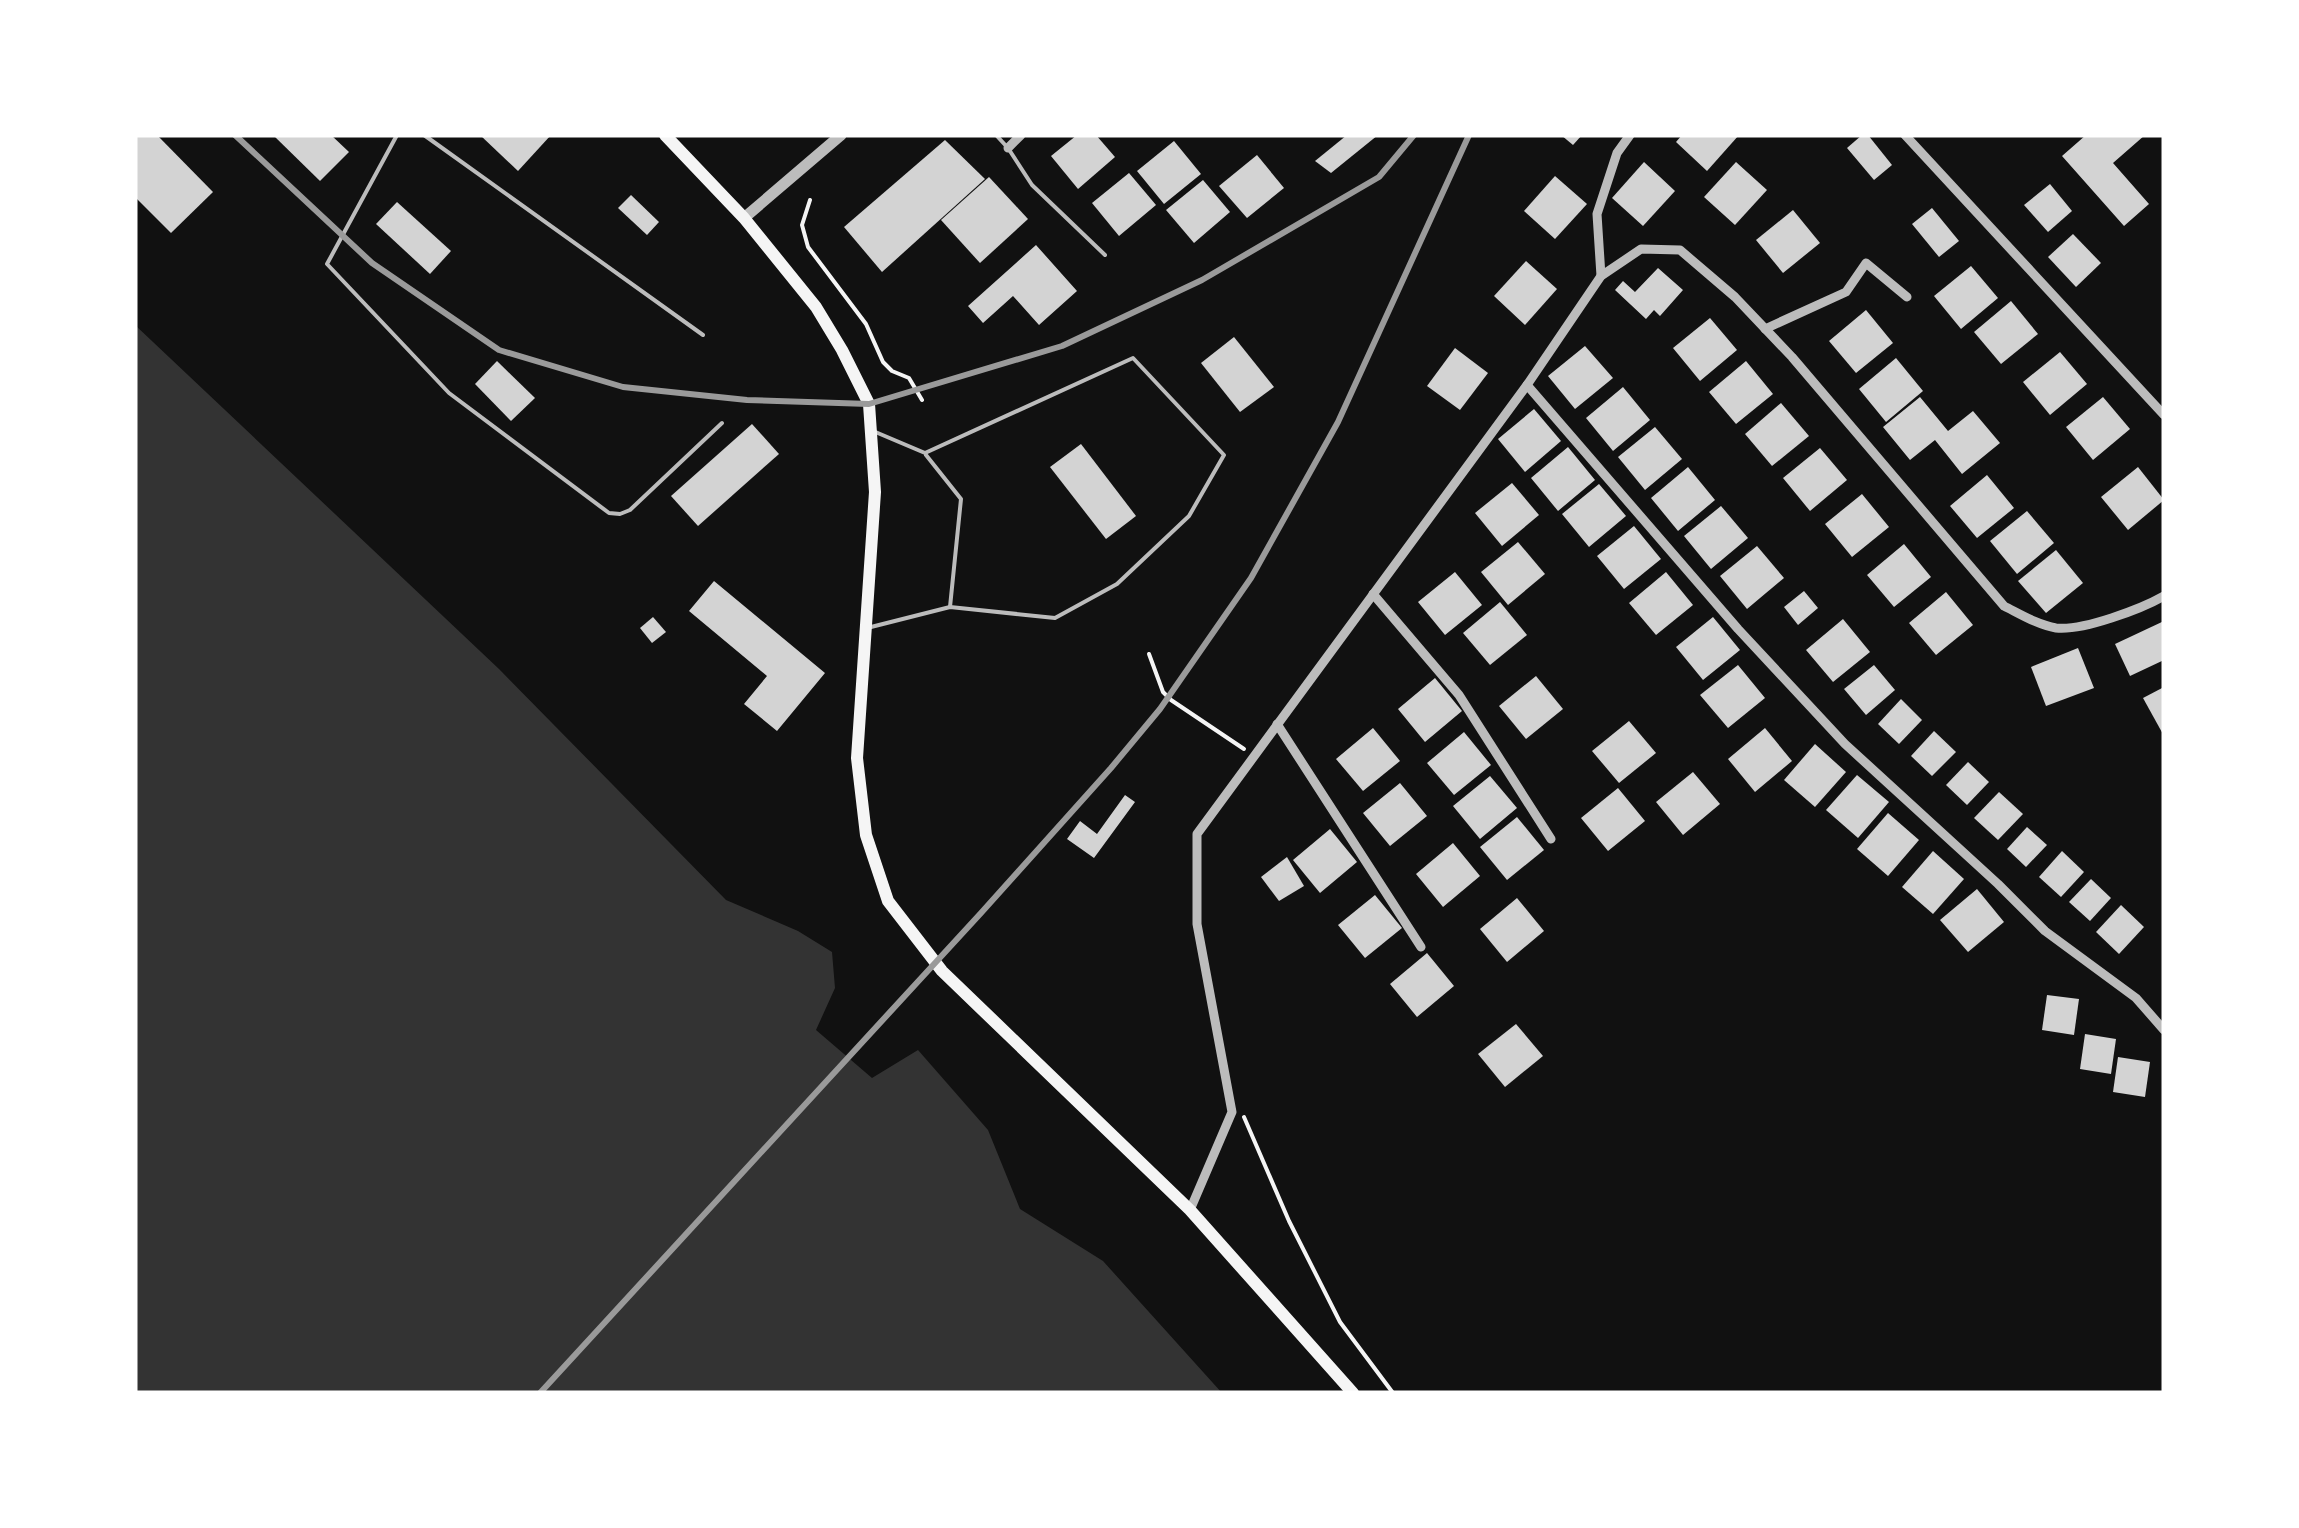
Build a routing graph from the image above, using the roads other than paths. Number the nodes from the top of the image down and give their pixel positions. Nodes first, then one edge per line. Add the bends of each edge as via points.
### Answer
1 (397, 135) edge
2 (424, 135) edge
3 (665, 135) edge
4 (841, 135) edge
5 (996, 135) edge
6 (1021, 135) edge
7 (1630, 135) edge
8 (1905, 135) edge
9 (1008, 148) junction
10 (744, 218) junction
11 (1105, 255) dead end
12 (1601, 276) junction
13 (1907, 297) dead end
14 (1766, 329) junction
15 (704, 335) dead end
16 (1527, 386) junction
17 (2164, 416) edge
18 (722, 423) dead end
19 (872, 431) junction
20 (926, 453) junction
21 (1373, 594) junction
22 (2164, 596) edge
23 (950, 608) junction
24 (866, 628) junction
25 (1278, 724) junction
26 (1551, 839) dead end
27 (1421, 947) dead end
28 (2164, 1030) edge
29 (1190, 1210) junction
30 (1353, 1393) edge

1 - 18 lane via 328,264 449,393 609,513 630,510
2 - 15 lane
3 - 10 main road
4 - 10 street
5 - 9 lane
6 - 9 street
7 - 12 street via 1617,152 1597,214
8 - 17 street
9 - 11 lane via 1032,185
10 - 19 main road via 842,350 869,404
12 - 14 street via 1642,249 1680,250
12 - 16 street
13 - 14 street via 1866,263 1846,292
14 - 22 street via 2004,606 2059,628 2138,610
16 - 21 street
16 - 28 street via 1845,744 2045,932 2136,998
19 - 20 lane
19 - 24 main road
20 - 23 lane via 961,499
20 - 23 lane via 1132,358 1224,456 1189,516 1117,584 1055,618
21 - 25 street
21 - 26 street via 1459,694
23 - 24 lane
24 - 29 main road via 857,758 866,835 888,900 942,971
25 - 27 street
25 - 29 street via 1197,834 1197,924 1232,1112
29 - 30 main road

